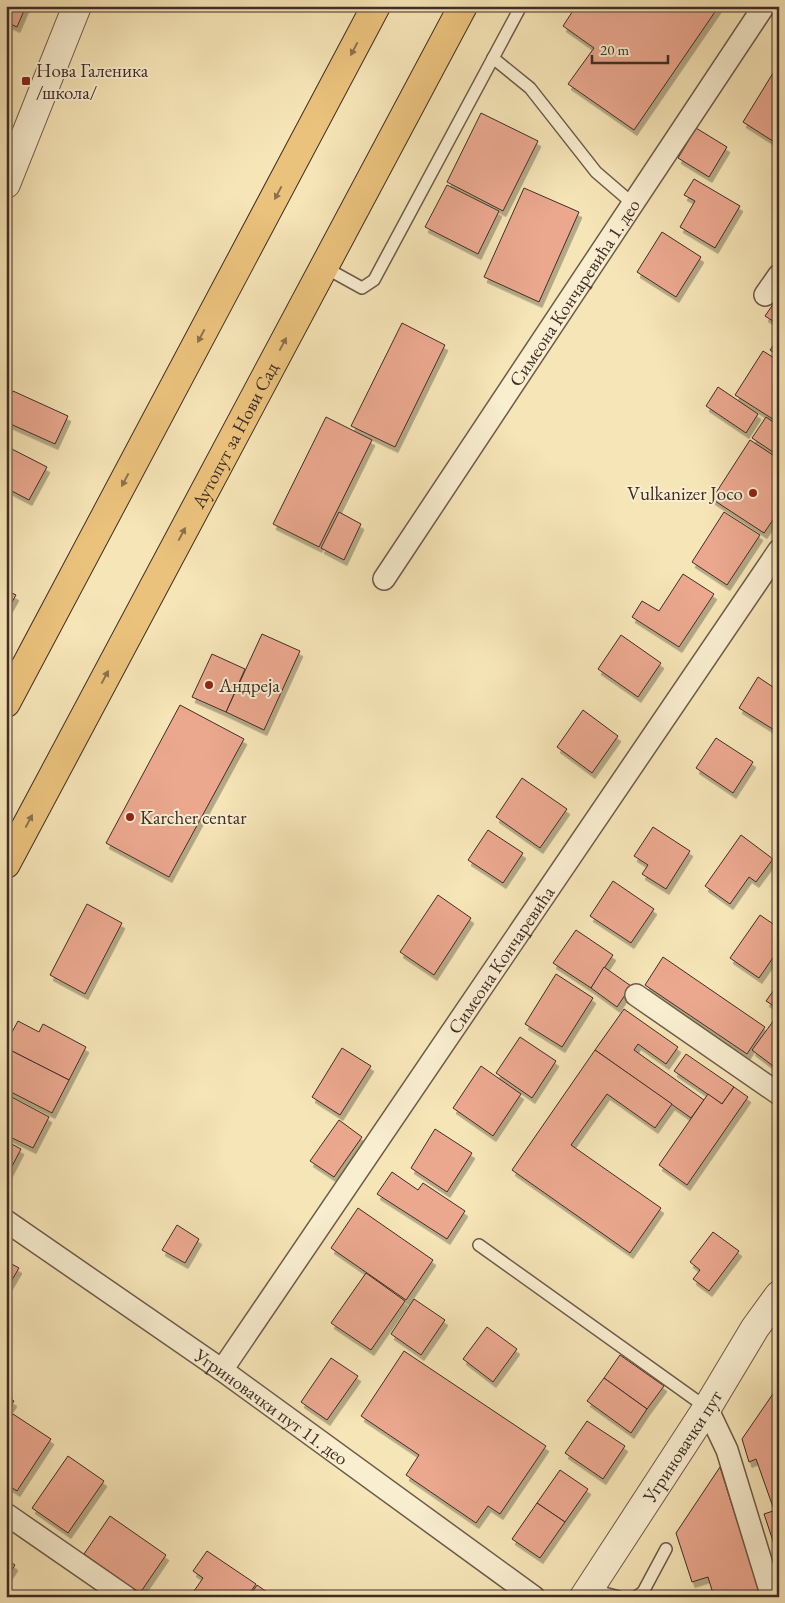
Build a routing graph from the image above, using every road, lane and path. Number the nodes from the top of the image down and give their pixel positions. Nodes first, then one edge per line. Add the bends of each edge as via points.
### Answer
1 (77, 6) edge
2 (376, 6) edge
3 (463, 6) edge
4 (521, 6) edge
5 (764, 6) edge
6 (493, 58) junction
7 (6, 184) edge
8 (632, 203) junction
9 (324, 267) junction
10 (779, 275) edge
11 (765, 296) dead end
12 (779, 550) edge
13 (384, 579) dead end
14 (6, 702) edge
15 (6, 864) edge
16 (636, 995) dead end
17 (779, 1094) edge
18 (6, 1221) edge
19 (478, 1245) dead end
20 (779, 1295) edge
21 (222, 1370) junction
22 (707, 1408) junction
23 (6, 1514) edge
24 (666, 1549) dead end
25 (586, 1593) edge
26 (126, 1597) edge
27 (534, 1597) edge
28 (619, 1597) edge
29 (636, 1597) edge
30 (772, 1597) edge

1 - 7 street
2 -> 14 main road
3 - 9 main road, Аутопут за Нови Сад
4 - 6 lane
5 - 8 street, Симеона Кончаревића 1. део
6 - 8 lane via 530,88 596,172
6 - 9 lane via 374,280 362,288
8 - 13 street, Симеона Кончаревића 1. део
15 -> 9 main road, Аутопут за Нови Сад
10 - 11 street
12 - 21 street, Симеона Кончаревића
16 - 17 street
18 - 21 street, Угриновачки пут 11. део
19 - 22 lane
20 - 22 street, Угриновачки пут via 755,1328
21 - 27 street, Угриновачки пут 11. део
22 - 25 street, Угриновачки пут
22 - 30 street via 727,1450
23 - 26 street
24 - 29 lane via 643,1592
25 - 28 lane

